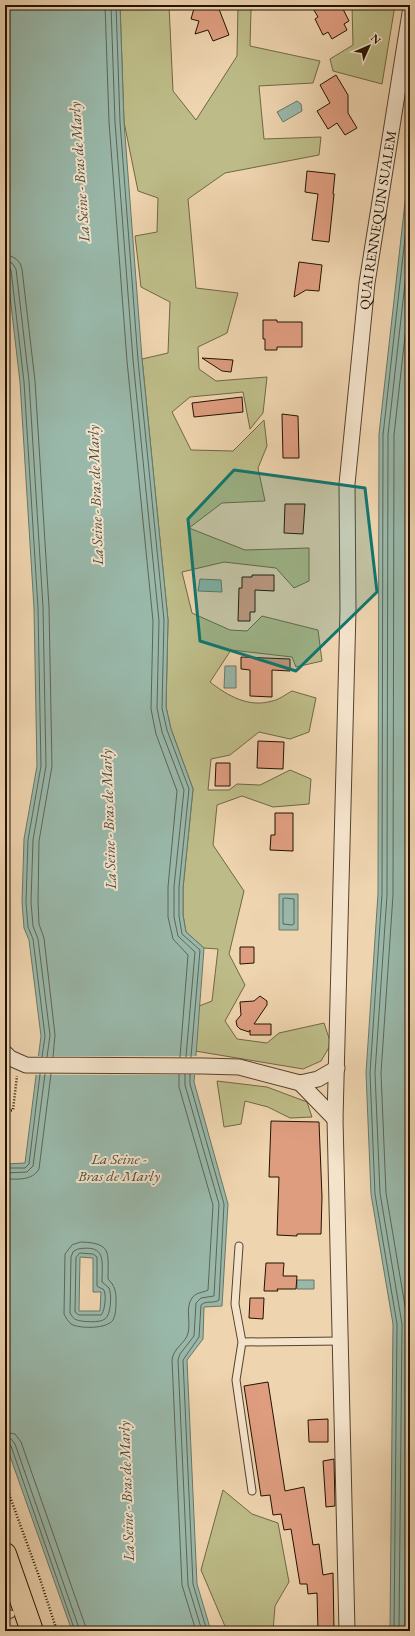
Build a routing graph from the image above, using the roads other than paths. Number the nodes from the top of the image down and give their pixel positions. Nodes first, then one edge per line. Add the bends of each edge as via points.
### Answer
1 (410, 13) edge
2 (5, 1053) edge
3 (337, 1068) junction
4 (300, 1083) junction
5 (336, 1119) junction
6 (239, 1246) dead end
7 (342, 1341) junction
8 (242, 1342) junction
9 (252, 1491) dead end
10 (5, 1554) edge
11 (32, 1631) edge
12 (347, 1631) edge

1 - 3 street, QUAI RENNEQUIN SUALEM via 367,283 346,484 348,610
2 - 4 street via 23,1064 239,1067
3 - 4 street via 318,1079
3 - 5 street, QUAI RENNEQUIN SUALEM
4 - 5 street
5 - 7 street, QUAI RENNEQUIN SUALEM
6 - 8 lane via 235,1304
7 - 8 lane
7 - 12 street, QUAI RENNEQUIN SUALEM
8 - 9 lane via 236,1380
10 - 11 main road

